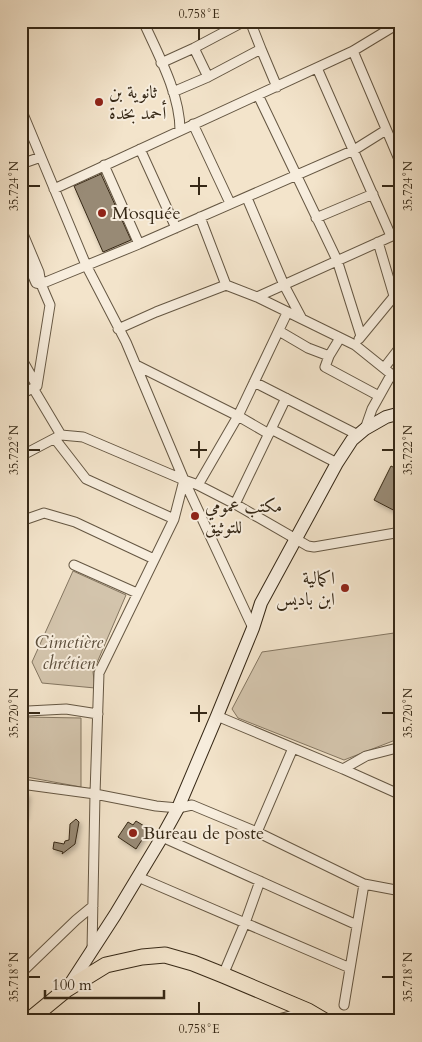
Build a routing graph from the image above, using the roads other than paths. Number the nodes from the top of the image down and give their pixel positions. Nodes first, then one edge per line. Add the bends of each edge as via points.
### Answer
1 (143, 21) edge
2 (245, 21) edge
3 (250, 21) edge
4 (401, 22) edge
5 (194, 48) junction
6 (261, 49) junction
7 (353, 51) junction
8 (161, 62) junction
9 (317, 68) junction
10 (208, 77) junction
11 (277, 87) junction
12 (173, 92) junction
13 (258, 95) junction
14 (21, 109) edge
15 (193, 124) junction
16 (180, 130) junction
17 (386, 130) junction
18 (140, 149) junction
19 (354, 150) junction
20 (41, 158) junction
21 (21, 164) edge
22 (401, 164) edge
23 (104, 165) junction
24 (296, 176) junction
25 (54, 189) junction
26 (373, 194) junction
27 (247, 198) junction
28 (230, 204) junction
29 (200, 217) junction
30 (316, 218) junction
31 (176, 228) junction
32 (21, 229) edge
33 (401, 232) edge
34 (391, 236) junction
35 (378, 242) junction
36 (139, 244) junction
37 (21, 248) edge
38 (337, 260) junction
39 (86, 265) junction
40 (41, 284) junction
41 (226, 285) junction
42 (284, 285) junction
43 (401, 288) edge
44 (394, 296) junction
45 (257, 297) junction
46 (287, 313) junction
47 (302, 319) junction
48 (118, 329) junction
49 (279, 331) junction
50 (361, 336) junction
51 (340, 338) junction
52 (355, 345) junction
53 (401, 346) edge
54 (329, 356) junction
55 (21, 358) edge
56 (136, 365) junction
57 (384, 368) junction
58 (391, 375) junction
59 (254, 382) junction
60 (401, 382) edge
61 (35, 387) junction
62 (21, 394) edge
63 (379, 396) junction
64 (286, 398) junction
65 (401, 413) edge
66 (238, 416) junction
67 (401, 422) edge
68 (270, 432) junction
69 (361, 432) junction
70 (58, 437) junction
71 (21, 456) edge
72 (337, 463) junction
73 (184, 480) junction
74 (198, 485) junction
75 (235, 504) junction
76 (174, 519) junction
77 (21, 521) edge
78 (401, 532) edge
79 (299, 540) junction
80 (154, 559) junction
81 (74, 565) dead end
82 (137, 593) junction
83 (253, 628) junction
84 (21, 709) edge
85 (98, 714) junction
86 (217, 716) junction
87 (401, 747) edge
88 (293, 748) junction
89 (343, 769) junction
90 (21, 784) edge
91 (95, 794) junction
92 (401, 795) edge
93 (178, 808) junction
94 (258, 832) junction
95 (162, 837) junction
96 (138, 877) junction
97 (260, 881) junction
98 (364, 884) junction
99 (401, 891) edge
100 (93, 906) junction
101 (245, 923) junction
102 (357, 925) junction
103 (92, 950) junction
104 (350, 968) junction
105 (21, 973) edge
106 (223, 975) junction
107 (68, 989) junction
108 (344, 1005) dead end
109 (308, 1012) junction
110 (28, 1021) edge
111 (270, 1021) edge
112 (325, 1021) edge

1 - 8 street
2 - 5 street
3 - 6 street
4 - 7 street
5 - 8 street
5 - 10 street
6 - 10 street
6 - 11 street
7 - 9 street
7 - 17 street
8 - 12 street
9 - 11 street
9 - 19 street
10 - 12 street
11 - 13 street
12 - 16 street
13 - 15 street
13 - 24 street
14 - 20 street
15 - 16 street
15 - 28 street
16 - 18 street
17 - 19 street
17 - 22 street
18 - 23 street
18 - 31 street
19 - 24 street
19 - 26 street
20 - 21 street
20 - 25 street
23 - 25 street
23 - 36 street
24 - 27 street
24 - 30 street
25 - 39 street
26 - 30 street
26 - 34 street
27 - 28 street
27 - 42 street
28 - 29 street
29 - 31 street
29 - 41 street
30 - 38 street
31 - 36 street
32 - 40 street
33 - 34 street
34 - 35 street
35 - 38 street
35 - 44 street
36 - 39 street
37 - 40 street via 36,283
38 - 42 street
38 - 50 street
39 - 40 street
39 - 48 street
40 - 61 street via 50,305
41 - 45 street
41 - 48 street
42 - 45 street
42 - 47 street
43 - 44 street
44 - 50 street
45 - 46 street
46 - 47 street
46 - 49 street
47 - 51 street
48 - 56 street
49 - 54 street
49 - 59 street
50 - 52 street
51 - 52 street
51 - 54 street
52 - 57 street
53 - 57 street
54 - 63 street via 325,367
55 - 61 street
56 - 66 street
56 - 73 street
57 - 58 street
58 - 60 street
58 - 63 street
59 - 64 street
59 - 66 street
61 - 62 street
61 - 70 street
63 - 69 street
64 - 68 street
64 - 69 street
65 - 69 main road via 386,417
66 - 68 street
66 - 74 street
67 - 79 main road via 370,434 357,446
68 - 72 street
68 - 75 street
69 - 72 main road
70 - 71 street
70 - 73 street via 83,437
70 - 76 street via 86,479
72 - 79 main road
73 - 74 street
73 - 76 street
73 - 83 street
74 - 75 street
75 - 79 street
76 - 80 street
77 - 80 street via 44,513 75,522
78 - 79 street via 314,547
79 - 83 main road via 269,607
80 - 82 street
81 - 82 street
82 - 85 street via 99,673
83 - 86 main road
84 - 85 street via 28,712 66,709
85 - 91 street
86 - 88 street
86 - 93 main road
87 - 89 street via 366,756
88 - 89 street
88 - 94 street
89 - 92 street
90 - 91 street
91 - 93 street
91 - 100 street
93 - 94 street via 192,805
93 - 95 main road
94 - 98 street
95 - 96 main road
95 - 97 street
96 - 101 street
96 - 103 main road
97 - 101 street
97 - 102 street
98 - 99 street
98 - 102 street
100 - 103 street
100 - 105 street
101 - 104 street
101 - 106 street
102 - 104 street
103 - 107 main road
104 - 108 street
106 - 107 main road via 165,955 142,957 106,965
106 - 109 main road
107 - 110 main road
109 - 111 street
109 - 112 main road

